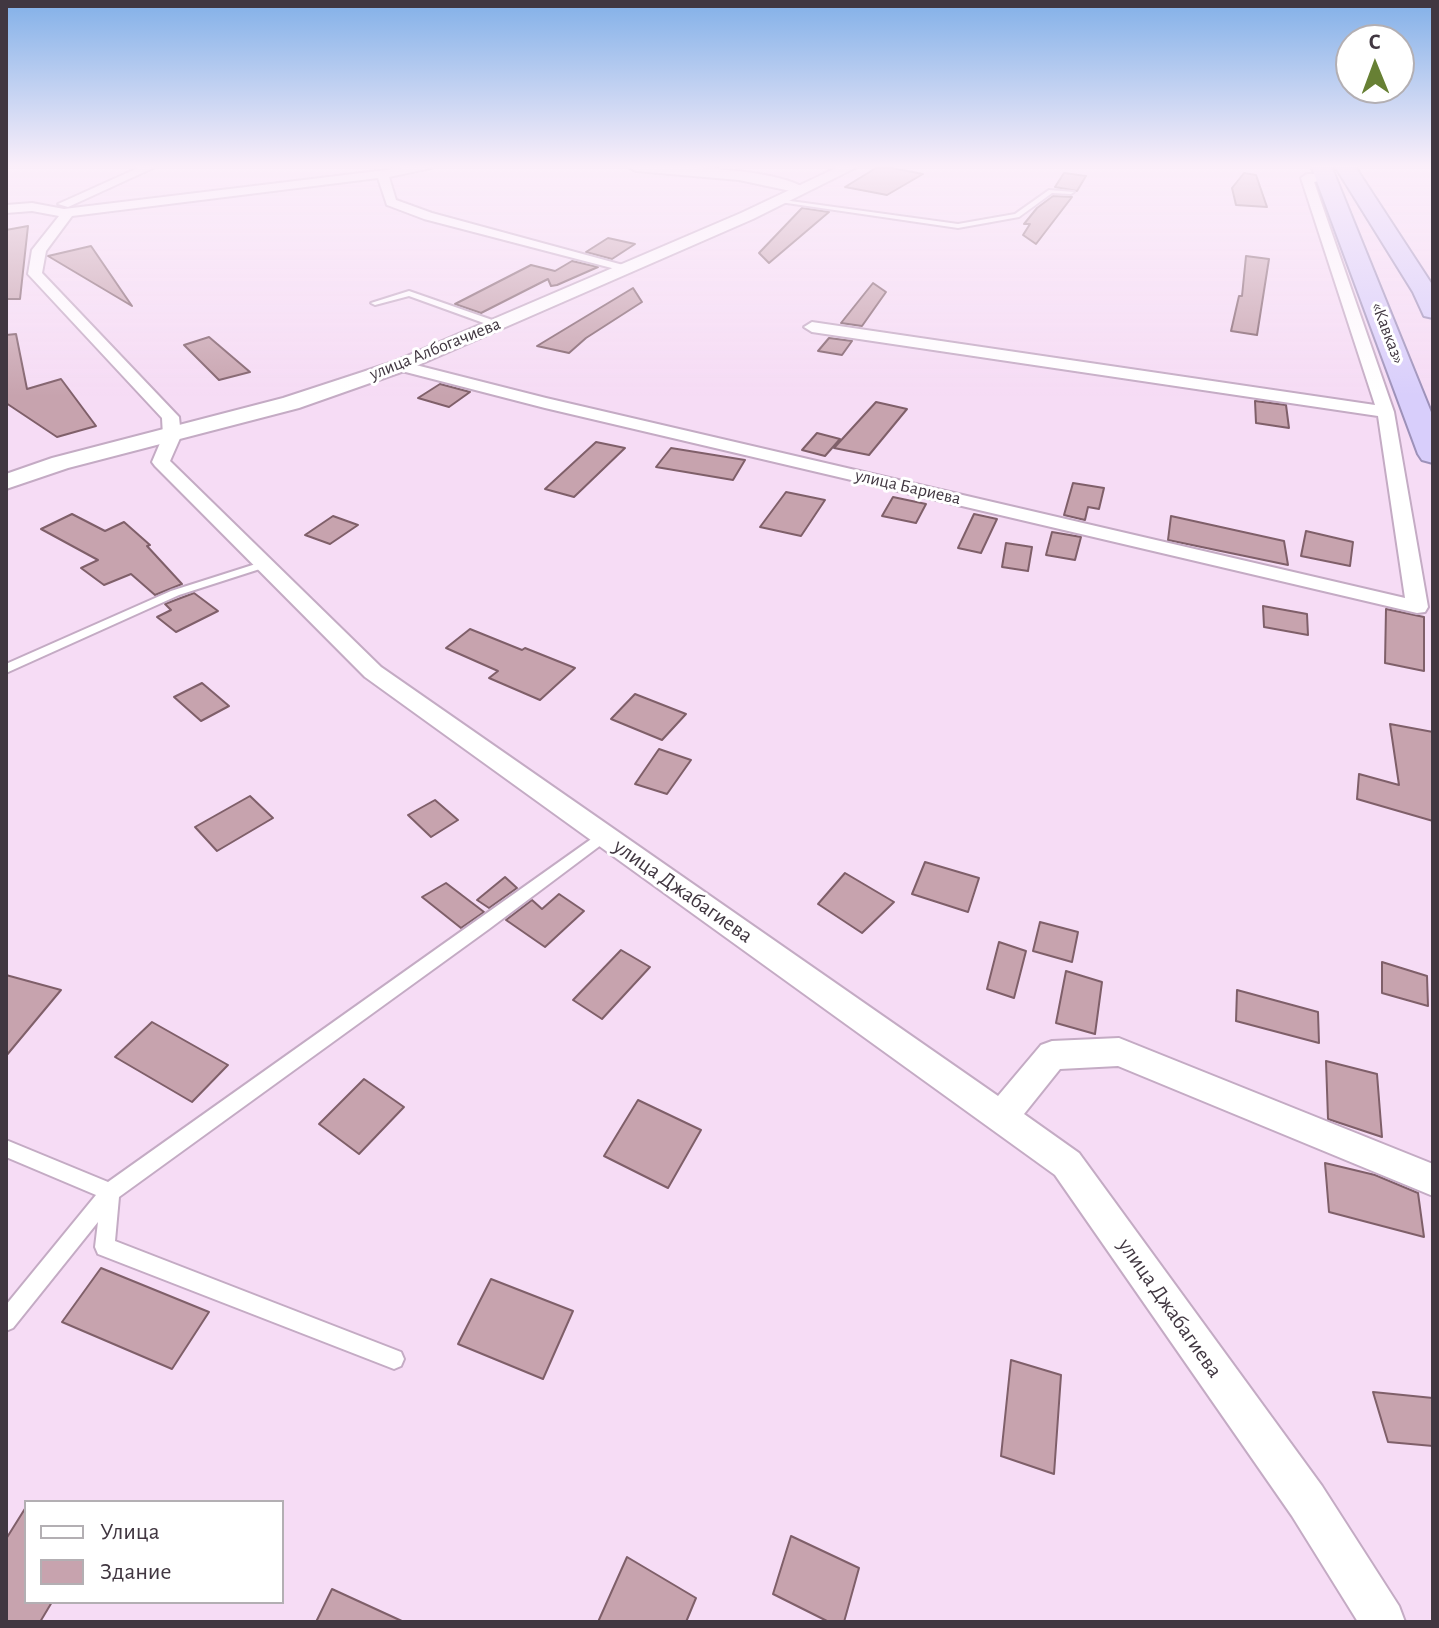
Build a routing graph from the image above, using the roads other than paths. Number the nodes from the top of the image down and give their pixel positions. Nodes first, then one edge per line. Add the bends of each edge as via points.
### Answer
1 (44, 244) edge
2 (535, 244) edge
3 (680, 244) edge
4 (1329, 244) edge
5 (1358, 244) edge
6 (1388, 244) edge
7 (627, 268) junction
8 (375, 303) dead end
9 (1433, 311) edge
10 (495, 324) junction
11 (812, 327) dead end
12 (400, 366) junction
13 (1386, 412) junction
14 (172, 436) junction
15 (1433, 454) edge
16 (6, 482) edge
17 (262, 565) junction
18 (6, 669) edge
19 (604, 835) junction
20 (1001, 1117) junction
21 (6, 1148) edge
22 (1433, 1180) edge
23 (110, 1192) junction
24 (6, 1321) edge
25 (394, 1359) dead end
26 (1383, 1622) edge

1 - 14 street via 35,274 170,417
2 - 7 street
3 - 7 street, улица Албогачиева
4 - 13 street
5 - 15 highway, «Кавказ»
6 - 9 highway
7 - 10 street, улица Албогачиева
8 - 10 lane via 409,293
10 - 12 street, улица Албогачиева
11 - 13 street
12 - 13 street, улица Бариева via 1417,607
12 - 14 street, улица Албогачиева
14 - 16 street, улица Албогачиева
14 - 17 street, улица Джабагиева via 161,462
17 - 18 lane via 175,593
17 - 19 street, улица Джабагиева via 373,672
19 - 20 street, улица Джабагиева
19 - 23 lane
20 - 22 street via 1052,1055 1119,1052
20 - 26 street, улица Джабагиева via 1067,1164 1307,1501
21 - 23 lane
23 - 24 lane
23 - 25 lane via 105,1247

